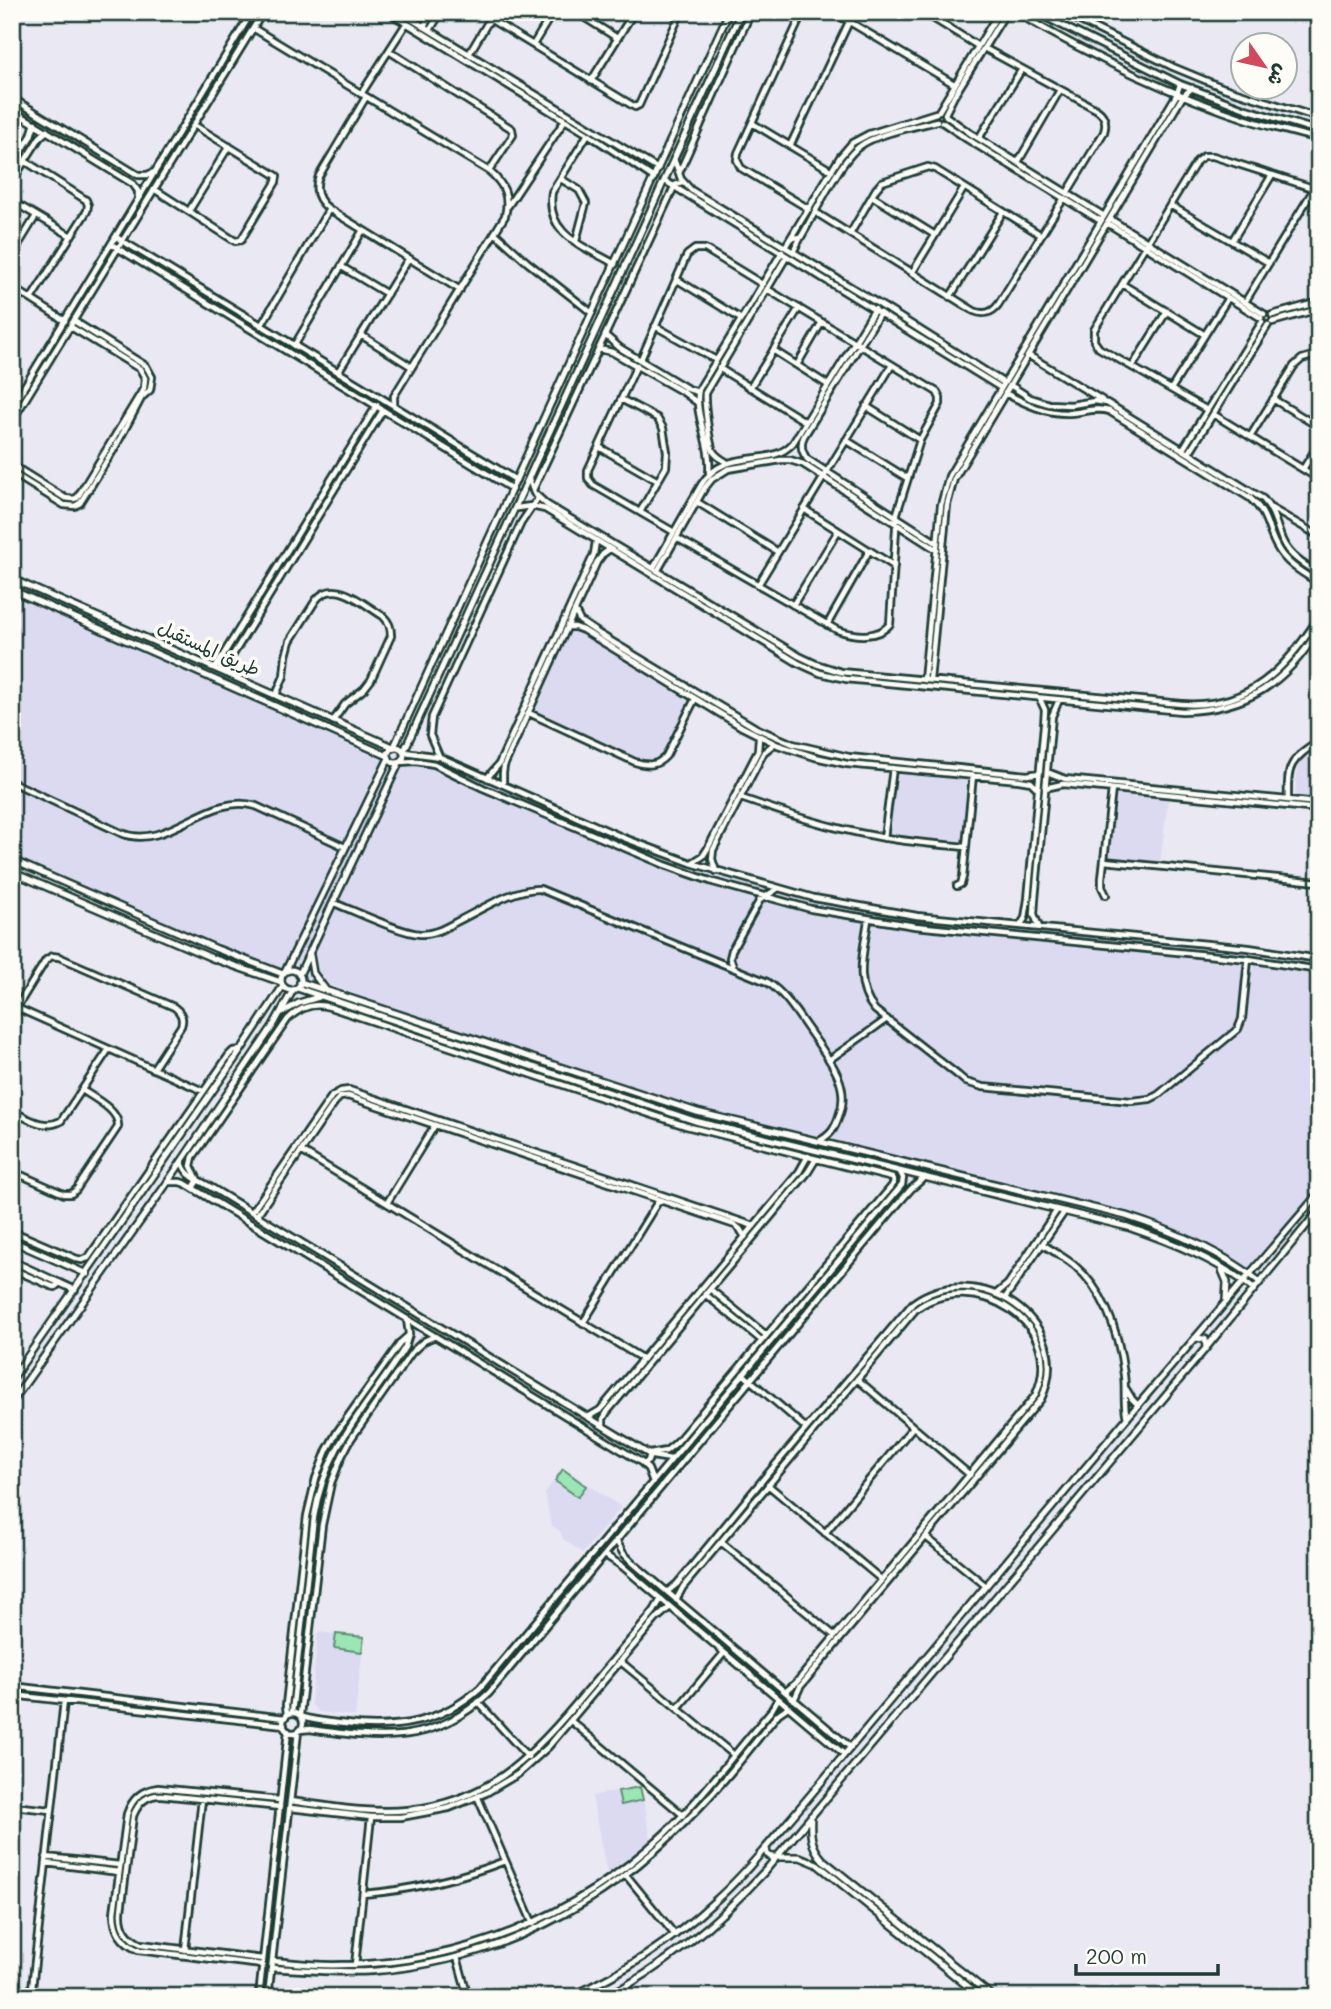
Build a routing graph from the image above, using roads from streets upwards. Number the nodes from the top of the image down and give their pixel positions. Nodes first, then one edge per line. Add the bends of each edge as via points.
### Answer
1 (252, 12) edge
2 (263, 12) edge
3 (400, 12) edge
4 (425, 12) edge
5 (441, 12) edge
6 (494, 12) edge
7 (553, 12) edge
8 (576, 12) edge
9 (634, 12) edge
10 (671, 12) edge
11 (729, 12) edge
12 (741, 12) edge
13 (751, 12) edge
14 (803, 12) edge
15 (833, 12) edge
16 (923, 12) edge
17 (999, 12) edge
18 (1006, 12) edge
19 (1014, 12) edge
20 (1035, 12) edge
21 (1062, 12) edge
22 (389, 13) edge
23 (680, 15) edge
24 (490, 19) junction
25 (849, 22) junction
26 (406, 24) junction
27 (253, 29) junction
28 (427, 29) junction
29 (617, 38) junction
30 (533, 45) junction
31 (981, 47) junction
32 (389, 51) junction
33 (469, 54) junction
34 (1022, 69) junction
35 (591, 81) junction
36 (1180, 83) junction
37 (954, 84) junction
38 (1192, 88) junction
39 (1060, 90) junction
40 (363, 95) junction
41 (1180, 95) junction
42 (12, 98) edge
43 (12, 110) edge
44 (937, 112) junction
45 (945, 115) junction
46 (1319, 118) edge
47 (565, 120) junction
48 (939, 122) junction
49 (34, 123) junction
50 (752, 123) junction
51 (194, 125) junction
52 (47, 131) junction
53 (1319, 131) edge
54 (588, 134) junction
55 (31, 136) junction
56 (979, 138) junction
57 (1319, 139) edge
58 (37, 141) junction
59 (229, 146) junction
60 (790, 146) junction
61 (102, 153) junction
62 (12, 154) edge
63 (635, 156) junction
64 (18, 158) junction
65 (674, 159) junction
66 (25, 161) junction
67 (96, 162) junction
68 (631, 162) junction
69 (1018, 162) junction
70 (12, 167) edge
71 (658, 169) junction
72 (489, 171) junction
73 (832, 171) junction
74 (155, 172) junction
75 (678, 174) junction
76 (1272, 176) junction
77 (654, 178) junction
78 (561, 179) junction
79 (12, 181) edge
80 (665, 181) junction
81 (683, 183) junction
82 (674, 187) junction
83 (964, 187) junction
84 (154, 189) junction
85 (1317, 190) edge
86 (1065, 195) junction
87 (872, 196) junction
88 (138, 200) junction
89 (12, 201) edge
90 (1170, 205) junction
91 (508, 206) junction
92 (328, 209) junction
93 (809, 209) junction
94 (189, 212) junction
95 (816, 212) junction
96 (1003, 212) junction
97 (36, 216) junction
98 (1105, 219) junction
99 (747, 227) junction
100 (363, 230) junction
101 (495, 233) junction
102 (850, 234) junction
103 (935, 235) junction
104 (1041, 235) junction
105 (71, 236) junction
106 (116, 237) junction
107 (801, 237) junction
108 (792, 238) junction
109 (122, 241) junction
110 (576, 241) junction
111 (1232, 241) junction
112 (111, 244) junction
113 (1146, 244) junction
114 (118, 248) junction
115 (785, 252) junction
116 (793, 252) junction
117 (12, 255) edge
118 (409, 258) junction
119 (1269, 263) junction
120 (615, 264) junction
121 (342, 267) junction
122 (912, 273) junction
123 (676, 279) junction
124 (838, 279) junction
125 (1122, 284) junction
126 (762, 285) junction
127 (835, 285) junction
128 (12, 287) edge
129 (767, 289) junction
130 (460, 290) junction
131 (387, 294) junction
132 (950, 297) junction
133 (1228, 298) junction
134 (31, 299) junction
135 (1245, 302) junction
136 (1319, 302) edge
137 (596, 306) junction
138 (799, 308) junction
139 (1319, 309) edge
140 (237, 311) junction
141 (606, 311) junction
142 (877, 311) junction
143 (1167, 311) junction
144 (593, 313) junction
145 (232, 318) junction
146 (741, 318) junction
147 (1267, 319) junction
148 (65, 321) junction
149 (822, 322) junction
150 (73, 324) junction
151 (261, 326) junction
152 (655, 326) junction
153 (361, 335) junction
154 (605, 335) junction
155 (1205, 335) junction
156 (614, 344) junction
157 (857, 344) junction
158 (294, 346) junction
159 (598, 350) junction
160 (610, 350) junction
161 (773, 351) junction
162 (1319, 354) edge
163 (1028, 355) junction
164 (641, 359) junction
165 (716, 360) junction
166 (637, 365) junction
167 (797, 365) junction
168 (892, 365) junction
169 (1132, 366) junction
170 (412, 367) junction
171 (719, 368) junction
172 (338, 372) junction
173 (668, 380) junction
174 (828, 385) junction
175 (1005, 385) junction
176 (750, 388) junction
177 (1171, 389) junction
178 (698, 393) junction
179 (1005, 393) junction
180 (394, 396) junction
181 (621, 399) junction
182 (1273, 400) junction
183 (385, 401) junction
184 (1107, 403) junction
185 (698, 404) junction
186 (377, 405) junction
187 (394, 406) junction
188 (866, 406) junction
189 (12, 407) edge
190 (383, 410) junction
191 (1210, 412) junction
192 (12, 421) edge
193 (806, 422) junction
194 (421, 423) junction
195 (1136, 424) junction
196 (1319, 427) edge
197 (416, 430) junction
198 (1250, 437) junction
199 (846, 440) junction
200 (920, 440) junction
201 (1319, 444) edge
202 (599, 447) junction
203 (1186, 451) junction
204 (727, 463) junction
205 (12, 465) edge
206 (1214, 468) junction
207 (1303, 470) junction
208 (12, 473) edge
209 (709, 473) junction
210 (825, 474) junction
211 (1211, 474) junction
212 (334, 476) junction
213 (907, 478) junction
214 (529, 479) junction
215 (1319, 479) edge
216 (340, 480) junction
217 (516, 480) junction
218 (30, 481) junction
219 (658, 481) junction
220 (512, 489) junction
221 (533, 491) junction
222 (538, 498) junction
223 (697, 502) junction
224 (531, 506) junction
225 (1270, 507) junction
226 (517, 508) junction
227 (804, 509) junction
228 (640, 512) junction
229 (897, 517) junction
230 (897, 524) junction
231 (838, 531) junction
232 (676, 535) junction
233 (1319, 536) edge
234 (596, 540) junction
235 (937, 543) junction
236 (611, 549) junction
237 (937, 550) junction
238 (869, 551) junction
239 (778, 552) junction
240 (595, 560) junction
241 (894, 567) junction
242 (656, 569) junction
243 (1319, 573) edge
244 (12, 579) edge
245 (1319, 583) edge
246 (758, 584) junction
247 (12, 590) edge
248 (708, 600) junction
249 (256, 603) junction
250 (793, 605) junction
251 (705, 606) junction
252 (262, 607) junction
253 (575, 611) junction
254 (1319, 617) edge
255 (827, 625) junction
256 (567, 627) junction
257 (585, 628) junction
258 (1319, 629) edge
259 (215, 668) junction
260 (223, 671) junction
261 (860, 674) junction
262 (927, 680) junction
263 (858, 681) junction
264 (276, 695) junction
265 (1039, 698) junction
266 (695, 699) junction
267 (1059, 700) junction
268 (1153, 701) junction
269 (1152, 708) junction
270 (528, 713) junction
271 (1045, 715) junction
272 (1052, 716) junction
273 (333, 721) junction
274 (365, 734) junction
275 (758, 736) junction
276 (1319, 741) edge
277 (360, 744) junction
278 (774, 744) junction
279 (393, 747) junction
280 (405, 752) junction
281 (388, 757) junction
282 (440, 757) junction
283 (758, 758) junction
284 (400, 763) junction
285 (880, 764) junction
286 (502, 765) junction
287 (893, 768) junction
288 (1047, 772) junction
289 (1040, 773) junction
290 (973, 775) junction
291 (1020, 777) junction
292 (487, 778) junction
293 (12, 782) edge
294 (1067, 782) junction
295 (503, 785) junction
296 (1045, 788) junction
297 (1038, 789) junction
298 (1112, 789) junction
299 (741, 798) junction
300 (1288, 800) junction
301 (1319, 803) edge
302 (1319, 809) edge
303 (884, 838) junction
304 (713, 845) junction
305 (345, 847) junction
306 (966, 847) junction
307 (12, 860) edge
308 (1104, 861) junction
309 (691, 863) junction
310 (716, 872) junction
311 (13, 875) edge
312 (1319, 882) edge
313 (759, 884) junction
314 (957, 886) dead end
315 (777, 889) junction
316 (1106, 895) dead end
317 (761, 898) junction
318 (1028, 899) junction
319 (1035, 899) junction
320 (334, 903) junction
321 (868, 920) junction
322 (983, 923) junction
323 (1020, 926) junction
324 (1040, 928) junction
325 (982, 934) junction
326 (1217, 945) junction
327 (217, 949) junction
328 (311, 953) junction
329 (1216, 956) junction
330 (212, 958) junction
331 (1248, 959) junction
332 (1319, 959) edge
333 (733, 967) junction
334 (1319, 970) edge
335 (284, 973) junction
336 (282, 984) junction
337 (297, 984) junction
338 (331, 992) junction
339 (325, 997) junction
340 (365, 1007) junction
341 (17, 1008) junction
342 (268, 1011) junction
343 (281, 1014) junction
344 (12, 1016) edge
345 (887, 1019) junction
346 (273, 1026) junction
347 (109, 1049) junction
348 (241, 1049) junction
349 (829, 1060) junction
350 (153, 1069) junction
351 (82, 1090) junction
352 (204, 1091) junction
353 (12, 1111) edge
354 (435, 1125) junction
355 (766, 1129) junction
356 (833, 1131) junction
357 (780, 1133) junction
358 (763, 1138) junction
359 (818, 1141) junction
360 (778, 1142) junction
361 (839, 1146) junction
362 (301, 1151) junction
363 (808, 1156) junction
364 (816, 1158) junction
365 (181, 1160) junction
366 (556, 1162) junction
367 (12, 1171) edge
368 (900, 1171) junction
369 (926, 1177) junction
370 (198, 1180) junction
371 (167, 1182) junction
372 (193, 1188) junction
373 (1319, 1193) edge
374 (890, 1199) junction
375 (659, 1200) junction
376 (387, 1203) junction
377 (897, 1205) junction
378 (1058, 1209) junction
379 (1319, 1210) edge
380 (1065, 1211) junction
381 (254, 1214) junction
382 (732, 1221) junction
383 (754, 1226) junction
384 (12, 1231) edge
385 (744, 1237) junction
386 (12, 1241) edge
387 (1042, 1244) junction
388 (77, 1259) junction
389 (12, 1261) edge
390 (1220, 1267) junction
391 (73, 1268) junction
392 (12, 1269) edge
393 (87, 1274) junction
394 (1250, 1275) junction
395 (1244, 1281) junction
396 (1259, 1282) junction
397 (60, 1283) junction
398 (368, 1283) junction
399 (1012, 1283) junction
400 (1254, 1289) junction
401 (75, 1290) junction
402 (707, 1291) junction
403 (362, 1292) junction
404 (996, 1294) junction
405 (1005, 1298) junction
406 (1224, 1305) junction
407 (783, 1315) junction
408 (407, 1319) junction
409 (789, 1319) junction
410 (583, 1323) junction
411 (891, 1332) junction
412 (410, 1334) junction
413 (435, 1336) junction
414 (764, 1338) junction
415 (1195, 1338) junction
416 (405, 1347) junction
417 (1047, 1348) junction
418 (1206, 1348) junction
419 (1040, 1350) junction
420 (412, 1352) junction
421 (643, 1359) junction
422 (25, 1361) junction
423 (36, 1368) junction
424 (743, 1374) junction
425 (13, 1378) edge
426 (857, 1379) junction
427 (750, 1380) junction
428 (25, 1385) junction
429 (1126, 1388) junction
430 (619, 1392) junction
431 (12, 1402) edge
432 (1138, 1405) junction
433 (588, 1417) junction
434 (1127, 1418) junction
435 (693, 1422) junction
436 (699, 1426) junction
437 (808, 1426) junction
438 (604, 1427) junction
439 (914, 1427) junction
440 (815, 1429) junction
441 (650, 1454) junction
442 (672, 1459) junction
443 (644, 1464) junction
444 (970, 1475) junction
445 (765, 1476) junction
446 (653, 1482) junction
447 (769, 1483) junction
448 (632, 1507) junction
449 (640, 1512) junction
450 (825, 1533) junction
451 (926, 1537) junction
452 (617, 1540) junction
453 (721, 1542) junction
454 (604, 1555) junction
455 (632, 1563) junction
456 (627, 1570) junction
457 (882, 1580) junction
458 (986, 1586) junction
459 (667, 1592) junction
460 (661, 1599) junction
461 (676, 1600) junction
462 (553, 1603) junction
463 (670, 1607) junction
464 (559, 1609) junction
465 (849, 1624) junction
466 (708, 1627) junction
467 (643, 1629) junction
468 (702, 1634) junction
469 (835, 1636) junction
470 (724, 1653) junction
471 (621, 1661) junction
472 (923, 1661) junction
473 (934, 1671) junction
474 (908, 1678) junction
475 (12, 1686) edge
476 (920, 1688) junction
477 (785, 1692) junction
478 (294, 1693) junction
479 (302, 1693) junction
480 (12, 1695) edge
481 (99, 1696) junction
482 (778, 1699) junction
483 (794, 1700) junction
484 (64, 1701) junction
485 (478, 1702) junction
486 (95, 1705) junction
487 (103, 1706) junction
488 (788, 1707) junction
489 (678, 1708) junction
490 (288, 1715) junction
491 (301, 1716) junction
492 (817, 1719) junction
493 (571, 1721) junction
494 (334, 1723) junction
495 (284, 1725) junction
496 (811, 1726) junction
497 (559, 1729) junction
498 (754, 1730) junction
499 (288, 1731) junction
500 (299, 1731) junction
501 (333, 1732) junction
502 (760, 1735) junction
503 (850, 1747) junction
504 (286, 1753) junction
505 (296, 1754) junction
506 (844, 1754) junction
507 (734, 1755) junction
508 (528, 1757) junction
509 (493, 1786) junction
510 (186, 1790) junction
511 (185, 1797) junction
512 (478, 1798) junction
513 (202, 1799) junction
514 (280, 1800) junction
515 (290, 1801) junction
516 (12, 1806) edge
517 (280, 1807) junction
518 (290, 1808) junction
519 (51, 1810) junction
520 (683, 1815) junction
521 (811, 1816) junction
522 (371, 1817) junction
523 (675, 1828) junction
524 (766, 1848) junction
525 (46, 1857) junction
526 (775, 1858) junction
527 (71, 1859) junction
528 (505, 1861) junction
529 (752, 1862) junction
530 (46, 1863) junction
531 (120, 1865) junction
532 (71, 1866) junction
533 (765, 1871) junction
534 (119, 1872) junction
535 (626, 1875) junction
536 (271, 1883) junction
537 (281, 1884) junction
538 (363, 1894) junction
539 (568, 1909) junction
540 (533, 1924) junction
541 (675, 1935) junction
542 (185, 1950) junction
543 (159, 1951) junction
544 (457, 1957) junction
545 (272, 1961) junction
546 (263, 1962) junction
547 (355, 1965) junction
548 (272, 1968) junction
549 (342, 1968) junction
550 (31, 1997) edge
551 (259, 1997) edge
552 (268, 1997) edge
553 (468, 1997) edge
554 (570, 1997) edge
555 (606, 1997) edge
556 (981, 1997) edge
557 (993, 1997) edge

1 - 74 street
2 - 27 street
3 - 28 street
4 - 28 street
5 - 28 street
6 - 24 street
7 - 30 street
8 - 29 street
9 - 29 street
10 - 23 street
11 - 71 street
12 - 65 street
13 - 75 street
14 - 50 street
15 - 25 street
16 - 31 street
17 - 31 street
18 - 31 street
19 - 41 street via 1100,59
20 - 36 street
21 - 46 street via 1173,67
22 - 26 street
23 - 35 street via 638,106
24 - 30 street
24 - 33 street
25 - 37 street
25 - 60 street
26 - 32 street
26 - 47 street
27 - 40 street
27 - 51 street
28 - 33 street
29 - 35 street
30 - 35 street
31 - 34 street
31 - 37 street
31 - 45 street
32 - 40 street
32 - 72 street via 512,130
33 - 63 street
34 - 39 street
34 - 56 street
36 - 38 street
36 - 41 street
37 - 44 street
38 - 41 street
38 - 53 street via 1246,110
39 - 69 street
39 - 86 street via 1101,112 1106,121 1104,132
40 - 72 street
40 - 92 street via 318,179 319,198
41 - 57 street
41 - 98 street
42 - 61 street
43 - 49 street
44 - 45 street
44 - 48 street via 934,117
44 - 73 street via 858,139
45 - 48 street
45 - 56 street
47 - 54 street
47 - 91 street
48 - 86 street
48 - 95 street via 857,148
49 - 52 street
49 - 55 street
50 - 60 street
50 - 93 street via 737,157 739,167
51 - 59 street
51 - 84 street
52 - 58 street
52 - 67 street
54 - 68 street
54 - 78 street
55 - 58 street
55 - 64 street
56 - 69 street
58 - 66 street
59 - 94 street
59 - 94 street via 277,176 241,240 235,241
60 - 73 street
61 - 67 street
61 - 74 street via 138,175
62 - 64 street
63 - 68 street
63 - 71 street
64 - 70 street
65 - 75 street
65 - 80 street
66 - 79 street
66 - 105 street via 87,202 87,211
67 - 88 street via 133,184
68 - 77 street
69 - 86 street
71 - 77 street
72 - 91 street via 504,187
73 - 93 street
74 - 88 street
75 - 81 street
76 - 85 street
76 - 90 street via 1204,156
76 - 111 street
77 - 120 street
78 - 110 street via 579,190 586,202
78 - 110 street via 552,192 551,214 562,232
80 - 82 street
80 - 141 street
81 - 82 street
81 - 99 street
82 - 99 street
82 - 154 street
83 - 87 street via 932,167 924,167 886,180
83 - 96 street
83 - 103 street
84 - 94 street
84 - 109 street
85 - 119 street
86 - 98 street
86 - 104 street
87 - 102 street
87 - 103 street
88 - 106 street
89 - 97 street
90 - 111 street
90 - 113 street
91 - 101 street
92 - 100 street
92 - 151 street
93 - 108 street
95 - 102 street
95 - 107 street
96 - 104 street
96 - 132 street
97 - 105 street
97 - 117 street
98 - 113 street
98 - 163 street
98 - 175 street
99 - 115 street
100 - 118 street
100 - 121 street
101 - 130 street
101 - 144 street
102 - 122 street
103 - 122 street
104 - 132 street via 993,310 978,313
105 - 134 street
106 - 109 street
106 - 112 street
107 - 108 street
107 - 116 street
108 - 115 street
109 - 114 street
109 - 140 street
110 - 120 street
111 - 119 street
112 - 114 street
112 - 148 street
113 - 125 street
113 - 133 street
113 - 135 street
114 - 145 street
114 - 150 street
115 - 116 street
115 - 126 street
115 - 127 street
115 - 129 street
116 - 124 street
118 - 130 street
118 - 131 street
119 - 135 street
120 - 137 street
121 - 131 street
121 - 158 street
122 - 132 street
123 - 126 street via 689,253 702,248
123 - 146 street
123 - 152 street
124 - 127 street
124 - 175 street
125 - 143 street
125 - 169 street via 1093,335 1099,348
126 - 146 street
127 - 142 street
128 - 134 street
129 - 138 street
129 - 171 street
130 - 170 street
131 - 153 street
133 - 147 street
133 - 155 street
134 - 148 street
135 - 147 street
136 - 147 street
137 - 141 street
137 - 144 street
138 - 149 street
138 - 161 street
139 - 147 street
140 - 145 street
140 - 151 street
141 - 214 street
142 - 157 street
142 - 175 street
143 - 155 street
143 - 169 street
144 - 217 street
145 - 186 street
146 - 165 street
147 - 191 street
148 - 189 street
149 - 157 street
149 - 167 street
150 - 192 street
150 - 218 street via 140,369 145,383 84,499 75,506 64,505
151 - 158 street
152 - 164 street
152 - 165 street
153 - 170 street
153 - 172 street
154 - 156 street
154 - 159 street
155 - 177 street
156 - 160 street
156 - 164 street
157 - 168 street
157 - 174 street
157 - 210 street via 802,442 807,459
158 - 172 street
159 - 160 street
159 - 221 street
160 - 166 street
161 - 167 street
161 - 176 street
162 - 182 street via 1296,363
163 - 175 street
163 - 184 street
164 - 173 street
165 - 178 street
166 - 173 street
166 - 181 street
167 - 174 street
168 - 188 street
168 - 200 street via 940,396
169 - 177 street
170 - 180 street
171 - 176 street
171 - 204 street via 704,401 712,448
172 - 183 street
173 - 178 street
173 - 185 street
174 - 193 street
175 - 179 street
175 - 184 street via 1049,404
175 - 235 street via 952,469 941,505
176 - 193 street
177 - 191 street
178 - 185 street
179 - 195 street via 1048,411 1106,410
179 - 262 street via 957,472 950,492
180 - 183 street
180 - 187 street
181 - 202 street
181 - 219 street via 654,416 663,428 668,460
182 - 196 street
182 - 198 street
183 - 187 street
184 - 195 street
185 - 209 street
186 - 190 street
186 - 212 street
187 - 194 street
188 - 199 street
188 - 200 street
190 - 197 street
190 - 216 street
191 - 198 street
191 - 203 street
193 - 204 street via 785,450
194 - 197 street
194 - 217 street
195 - 203 street
195 - 211 street
197 - 220 street
198 - 207 street
199 - 210 street
199 - 213 street
200 - 213 street
201 - 207 street
202 - 219 street
202 - 228 street via 587,472 589,480
203 - 206 street
204 - 209 street
205 - 218 street
206 - 211 street
206 - 225 street
207 - 215 street
208 - 218 street
209 - 232 street
210 - 223 street via 790,460 735,468 712,479
210 - 227 street
210 - 229 street
210 - 230 street
211 - 245 street via 1255,502 1282,554
212 - 216 street
212 - 249 street
213 - 229 street
214 - 221 street
214 - 226 street
216 - 252 street
217 - 220 street
219 - 228 street
220 - 279 street
221 - 222 street
222 - 224 street
222 - 242 street
223 - 232 street
223 - 239 street
224 - 226 street
224 - 234 street via 545,509
224 - 282 street via 432,717 430,735
225 - 233 street
225 - 243 street via 1288,550
226 - 280 street
227 - 231 street
227 - 239 street
228 - 232 street
229 - 230 street
229 - 235 street
230 - 237 street
230 - 241 street
231 - 238 street
231 - 250 street
232 - 242 street
232 - 246 street
234 - 236 street
234 - 240 street
235 - 237 street
236 - 240 street
236 - 251 street
237 - 262 street
238 - 241 street
238 - 255 street
239 - 246 street
240 - 253 street
240 - 286 street
241 - 255 street via 891,621 886,629 857,635
242 - 248 street
244 - 259 street, طريق المستقبل
246 - 250 street
247 - 277 street, طريق المستقبل
248 - 251 street
248 - 261 street via 807,660
249 - 252 street
249 - 259 street
250 - 255 street
251 - 263 street via 805,667
252 - 260 street
253 - 256 street
253 - 257 street
254 - 268 street via 1289,660 1248,691 1230,699 1190,705
256 - 257 street
256 - 270 street
257 - 266 street
257 - 285 street via 768,734
258 - 269 street via 1287,671 1250,698 1202,710
259 - 260 street, طريق المستقبل
260 - 264 street, طريق المستقبل
261 - 262 street
261 - 263 street
262 - 268 street
263 - 265 street
264 - 273 street, طريق المستقبل
264 - 273 street via 290,640 316,600 328,591 343,592 383,616 391,635 371,680
265 - 267 street
265 - 271 street
266 - 270 street via 666,755 652,765 635,762
266 - 275 street
267 - 269 street
267 - 272 street
268 - 269 street
270 - 286 street
271 - 272 street
271 - 289 street
272 - 288 street
273 - 274 street, طريق المستقبل
274 - 277 street
274 - 279 street, طريق المستقبل
275 - 278 street
275 - 283 street
276 - 300 street via 1289,768
277 - 281 street, طريق المستقبل
278 - 283 street
278 - 285 street via 833,761
279 - 280 street
279 - 281 street
280 - 282 street
280 - 284 street
281 - 284 street
281 - 305 street
282 - 292 street
283 - 299 street
283 - 304 street
284 - 317 street via 434,764 620,848
284 - 320 street
285 - 287 street
285 - 291 street
286 - 292 street
286 - 295 street
287 - 290 street
287 - 303 street
288 - 294 street
288 - 296 street
289 - 291 street
289 - 297 street
290 - 291 street
290 - 306 street
291 - 297 street
292 - 295 street
293 - 305 street via 136,837 152,836 225,804 241,803
294 - 296 street
294 - 298 street
294 - 300 street
295 - 309 street
296 - 319 street
297 - 318 street
298 - 302 street
298 - 308 street
299 - 303 street via 810,821
299 - 304 street
300 - 301 street
303 - 306 street
304 - 309 street
304 - 310 street
305 - 335 street
306 - 314 street via 962,883
307 - 327 street
308 - 312 street
308 - 316 street
309 - 310 street
310 - 313 street
311 - 330 street
313 - 315 street
313 - 317 street
315 - 317 street
315 - 322 street via 869,909
317 - 321 street
317 - 333 street via 732,950
318 - 319 street
318 - 323 street
319 - 324 street via 1034,914
320 - 328 street
320 - 333 street via 411,933 427,934 514,894 540,889
321 - 325 street
321 - 345 street via 862,985 869,1003
322 - 323 street
322 - 325 street
323 - 324 street
324 - 326 street
325 - 329 street
326 - 329 street
326 - 332 street
327 - 330 street
327 - 335 street
328 - 337 street
328 - 338 street via 316,979
329 - 331 street
330 - 336 street
331 - 334 street
331 - 345 street via 1238,1029 1158,1095 1140,1101 974,1085
333 - 349 street via 781,993
335 - 336 street
335 - 337 street via 293,971
336 - 337 street via 287,989
336 - 342 street
337 - 338 street
337 - 339 street
337 - 343 street
338 - 340 street
339 - 340 street
339 - 343 street via 305,1000
340 - 355 street via 697,1112
340 - 358 street via 668,1112
341 - 344 street
341 - 347 street
341 - 350 street via 46,960 55,956 174,1007 181,1015 181,1026
342 - 346 street via 275,1014
342 - 348 street
343 - 346 street
345 - 349 street
346 - 365 street
347 - 350 street
347 - 351 street
348 - 352 street via 229,1055
348 - 393 street
349 - 356 street via 844,1092
350 - 352 street
351 - 353 street via 55,1124 40,1124
351 - 367 street via 116,1115 119,1123 76,1190 64,1194
352 - 388 street via 90,1255
354 - 362 street via 345,1096 336,1100
354 - 366 street
354 - 376 street
355 - 357 street
355 - 358 street
356 - 359 street
356 - 361 street
357 - 359 street
357 - 360 street
358 - 360 street
359 - 361 street
360 - 368 street
361 - 394 street via 1126,1216 1209,1250
362 - 376 street
362 - 381 street
363 - 364 street
363 - 370 street via 677,1123 318,1005 301,1009 288,1019 200,1147 191,1164
363 - 383 street
364 - 402 street
364 - 407 street via 890,1176 894,1183
365 - 370 street via 188,1175
365 - 371 street
366 - 375 street
366 - 381 street via 343,1090 329,1099
366 - 382 street
368 - 369 street
368 - 374 street via 903,1183
369 - 377 street
369 - 378 street
370 - 372 street
370 - 381 street
371 - 372 street
371 - 423 street
372 - 403 street
373 - 394 street
374 - 377 street
374 - 409 street
375 - 382 street
375 - 410 street
376 - 410 street
377 - 427 street
378 - 380 street
378 - 399 street
379 - 396 street
380 - 387 street
380 - 390 street via 1152,1235
381 - 398 street
382 - 383 street
382 - 385 street
383 - 385 street
384 - 388 street
385 - 421 street
386 - 391 street
387 - 399 street
387 - 429 street via 1081,1272 1103,1301 1115,1329
388 - 391 street
389 - 397 street
390 - 395 street
390 - 406 street via 1228,1288
391 - 393 street
392 - 397 street via 51,1286
393 - 401 street
394 - 395 street
394 - 396 street
395 - 400 street
395 - 406 street
396 - 400 street
397 - 401 street
398 - 403 street
398 - 433 street
399 - 404 street
399 - 405 street
400 - 418 street
401 - 422 street
402 - 414 street
402 - 430 street
403 - 408 street
404 - 405 street
404 - 411 street via 964,1288 933,1292 913,1303
405 - 417 street via 1034,1321
406 - 415 street
407 - 409 street
407 - 414 street
408 - 412 street
408 - 413 street
409 - 424 street
410 - 421 street
411 - 419 street via 926,1302 965,1295 987,1299 1017,1314 1033,1332
411 - 426 street
411 - 437 street
412 - 416 street
412 - 490 street via 343,1423 316,1478 306,1525
413 - 420 street
413 - 443 street
414 - 435 street
415 - 418 street via 1205,1339
415 - 432 street
416 - 420 street
416 - 478 street via 343,1435 322,1480
417 - 419 street
417 - 451 street via 1049,1373 1041,1399
418 - 473 street
419 - 444 street via 1042,1373 1035,1396
420 - 479 street via 351,1439 331,1483 321,1525
421 - 430 street
422 - 423 street
422 - 425 street
423 - 428 street
424 - 427 street
424 - 436 street
425 - 428 street via 21,1378
426 - 439 street
426 - 440 street
427 - 437 street
427 - 449 street
428 - 431 street
429 - 432 street
429 - 434 street
430 - 433 street
430 - 438 street via 605,1414
432 - 434 street
433 - 438 street
434 - 458 street
435 - 436 street
435 - 441 street via 669,1449
436 - 442 street
437 - 440 street
437 - 445 street
438 - 441 street
439 - 444 street
439 - 450 street
440 - 447 street
441 - 442 street
441 - 443 street
442 - 446 street
443 - 446 street
444 - 457 street
445 - 447 street
445 - 459 street
446 - 448 street
447 - 450 street
447 - 453 street
448 - 449 street
448 - 462 street
449 - 452 street
450 - 457 street
451 - 458 street
451 - 465 street
452 - 454 street
452 - 455 street
453 - 461 street
453 - 469 street
454 - 456 street
454 - 464 street
455 - 456 street
455 - 459 street
456 - 460 street
457 - 465 street
458 - 472 street
459 - 461 street
460 - 463 street
460 - 467 street
461 - 466 street
462 - 464 street
462 - 494 street via 480,1688 450,1710 398,1726
463 - 467 street
463 - 468 street
464 - 485 street
465 - 469 street
465 - 483 street
466 - 468 street
466 - 477 street
467 - 471 street
467 - 497 street
468 - 470 street
469 - 477 street
470 - 482 street
470 - 489 street
471 - 489 street
471 - 493 street
472 - 473 street via 925,1668
472 - 474 street
473 - 476 street
474 - 476 street via 917,1680
474 - 503 street
475 - 481 street
476 - 521 street
477 - 483 street
478 - 479 street
478 - 490 street
479 - 491 street
480 - 484 street
481 - 486 street
481 - 487 street
481 - 490 street
482 - 488 street
482 - 498 street
483 - 492 street
484 - 486 street
484 - 519 street
485 - 501 street via 444,1724 416,1733 377,1737
485 - 508 street
486 - 487 street
487 - 495 street
488 - 496 street
488 - 502 street
489 - 507 street
490 - 491 street
490 - 495 street
491 - 494 street
491 - 500 street
492 - 496 street
492 - 503 street
493 - 497 street
493 - 520 street
494 - 501 street
495 - 499 street
496 - 506 street
497 - 508 street
497 - 509 street via 527,1767
498 - 502 street
498 - 507 street
499 - 500 street
499 - 504 street
500 - 501 street
500 - 505 street
502 - 523 street via 707,1799
503 - 506 street
504 - 505 street
504 - 514 street
505 - 515 street
506 - 524 street
507 - 520 street
508 - 509 street
509 - 512 street
509 - 515 street via 408,1810
510 - 511 street
510 - 514 street
510 - 531 street via 152,1788 137,1796 127,1814
511 - 513 street
511 - 543 street via 153,1795 133,1816 121,1920 133,1941
512 - 522 street via 426,1814
512 - 528 street
513 - 517 street
513 - 542 street
514 - 517 street
515 - 518 street
516 - 519 street
517 - 536 street
518 - 522 street
518 - 537 street
519 - 525 street
520 - 523 street
521 - 526 street
521 - 557 street via 811,1839 823,1860
522 - 538 street
523 - 535 street
523 - 539 street
524 - 526 street
524 - 529 street
525 - 527 street
525 - 530 street
526 - 533 street
526 - 556 street via 800,1857 817,1864
527 - 531 street
527 - 532 street
528 - 538 street via 417,1888
528 - 540 street
529 - 533 street
529 - 541 street
530 - 532 street
530 - 550 street
531 - 534 street
532 - 534 street
533 - 555 street via 691,1941
534 - 543 street via 113,1916 118,1934 132,1948
535 - 539 street
535 - 541 street
536 - 537 street
536 - 546 street
537 - 545 street
538 - 547 street
539 - 540 street
539 - 544 street via 519,1936
540 - 547 street via 445,1953
541 - 554 street
542 - 543 street
542 - 546 street
543 - 546 street
544 - 549 street via 398,1968
544 - 553 street
545 - 548 street
545 - 549 street
546 - 551 street
547 - 549 street
548 - 549 street
548 - 552 street

